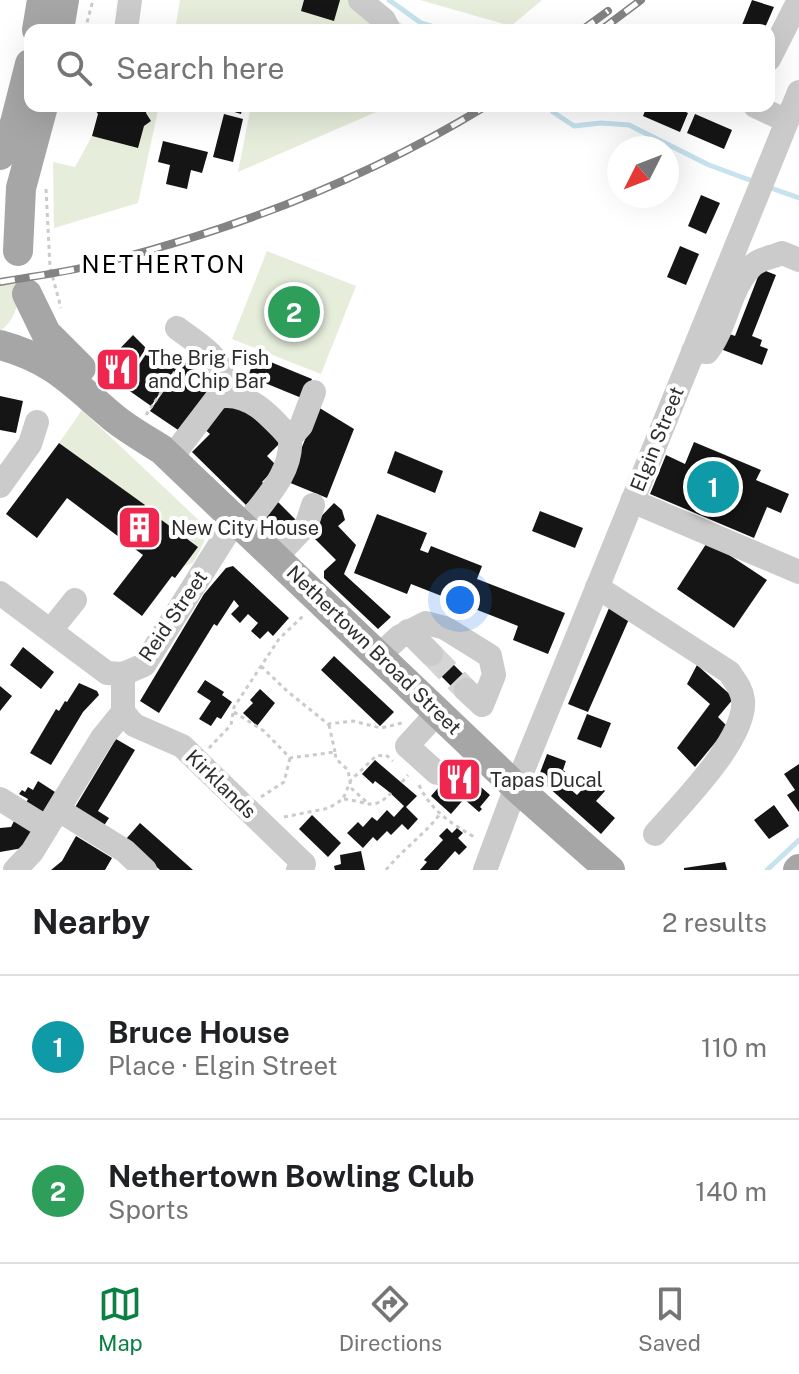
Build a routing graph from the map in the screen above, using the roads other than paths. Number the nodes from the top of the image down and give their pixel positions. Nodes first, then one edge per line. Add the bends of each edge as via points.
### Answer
1 (42, 0) edge
2 (64, 0) edge
3 (130, 0) edge
4 (360, 0) edge
5 (799, 0) edge
6 (38, 24) edge
7 (60, 24) edge
8 (127, 24) edge
9 (386, 24) edge
10 (775, 47) edge
11 (24, 88) edge
12 (799, 92) edge
13 (41, 112) edge
14 (768, 112) edge
15 (787, 121) junction
16 (0, 155) edge
17 (0, 224) edge
18 (18, 251) junction
19 (799, 260) edge
20 (27, 294) junction
21 (186, 335) road end
22 (0, 339) edge
23 (0, 345) edge
24 (693, 351) junction
25 (314, 392) dead end
26 (217, 397) junction
27 (37, 422) dead end
28 (290, 438) junction
29 (166, 454) junction
30 (0, 486) edge
31 (632, 501) junction
32 (313, 505) dead end
33 (240, 523) junction
34 (276, 557) junction
35 (799, 572) edge
36 (597, 587) junction
37 (0, 593) edge
38 (75, 600) dead end
39 (51, 630) junction
40 (408, 631) junction
41 (431, 654) tunnel mouth
42 (380, 655) junction
43 (123, 674) junction
44 (474, 698) dead end
45 (123, 712) junction
46 (429, 722) junction
47 (429, 779) road end
48 (516, 787) junction
49 (0, 799) edge
50 (53, 819) junction
51 (655, 834) dead end
52 (490, 863) edge
53 (605, 867) edge
54 (305, 868) edge
55 (15, 870) edge
56 (145, 870) edge

1 - 6 main road
2 - 7 main road
3 - 8 street
4 - 9 street
5 - 10 street
11 - 16 main road
12 - 15 street, Elgin Street
13 - 18 main road via 20,192
14 - 15 street
15 - 24 street, Elgin Street
17 - 18 main road
18 - 20 main road, Nethertown Broad Street
19 - 24 street via 782,253 754,263 741,279 718,338 707,352
20 - 22 main road via 20,318
20 - 29 main road, Nethertown Broad Street via 56,345 126,408
21 - 26 street via 222,366 223,390
23 - 29 main road, Nethertown Broad Street via 56,368 116,420
24 - 31 street, Elgin Street
25 - 28 street via 301,426
26 - 28 street via 231,394 255,405
26 - 29 street
27 - 30 street via 30,444
28 - 33 street via 289,458 274,489
29 - 33 main road, Nethertown Broad Street
31 - 35 street
31 - 36 street, Elgin Street
32 - 34 street via 307,524
33 - 34 main road, Nethertown Broad Street
33 - 43 street, Reid Street via 144,665
34 - 42 main road, Nethertown Broad Street
36 - 48 street, Elgin Street
36 - 51 street via 729,672 741,689 744,703 732,738
37 - 39 street
38 - 39 street
39 - 43 street via 107,673
40 - 41 street
40 - 42 street
40 - 44 street via 426,623 445,628 490,656 494,675
42 - 46 main road, Nethertown Broad Street
43 - 45 street, Reid Street
45 - 50 street
45 - 54 street, Kirklands via 134,725 182,746
46 - 47 street via 407,746
46 - 48 main road, Nethertown Broad Street
48 - 52 street, Elgin Street
48 - 53 main road, Nethertown Broad Street
49 - 50 street
50 - 55 street
50 - 56 street via 125,851

